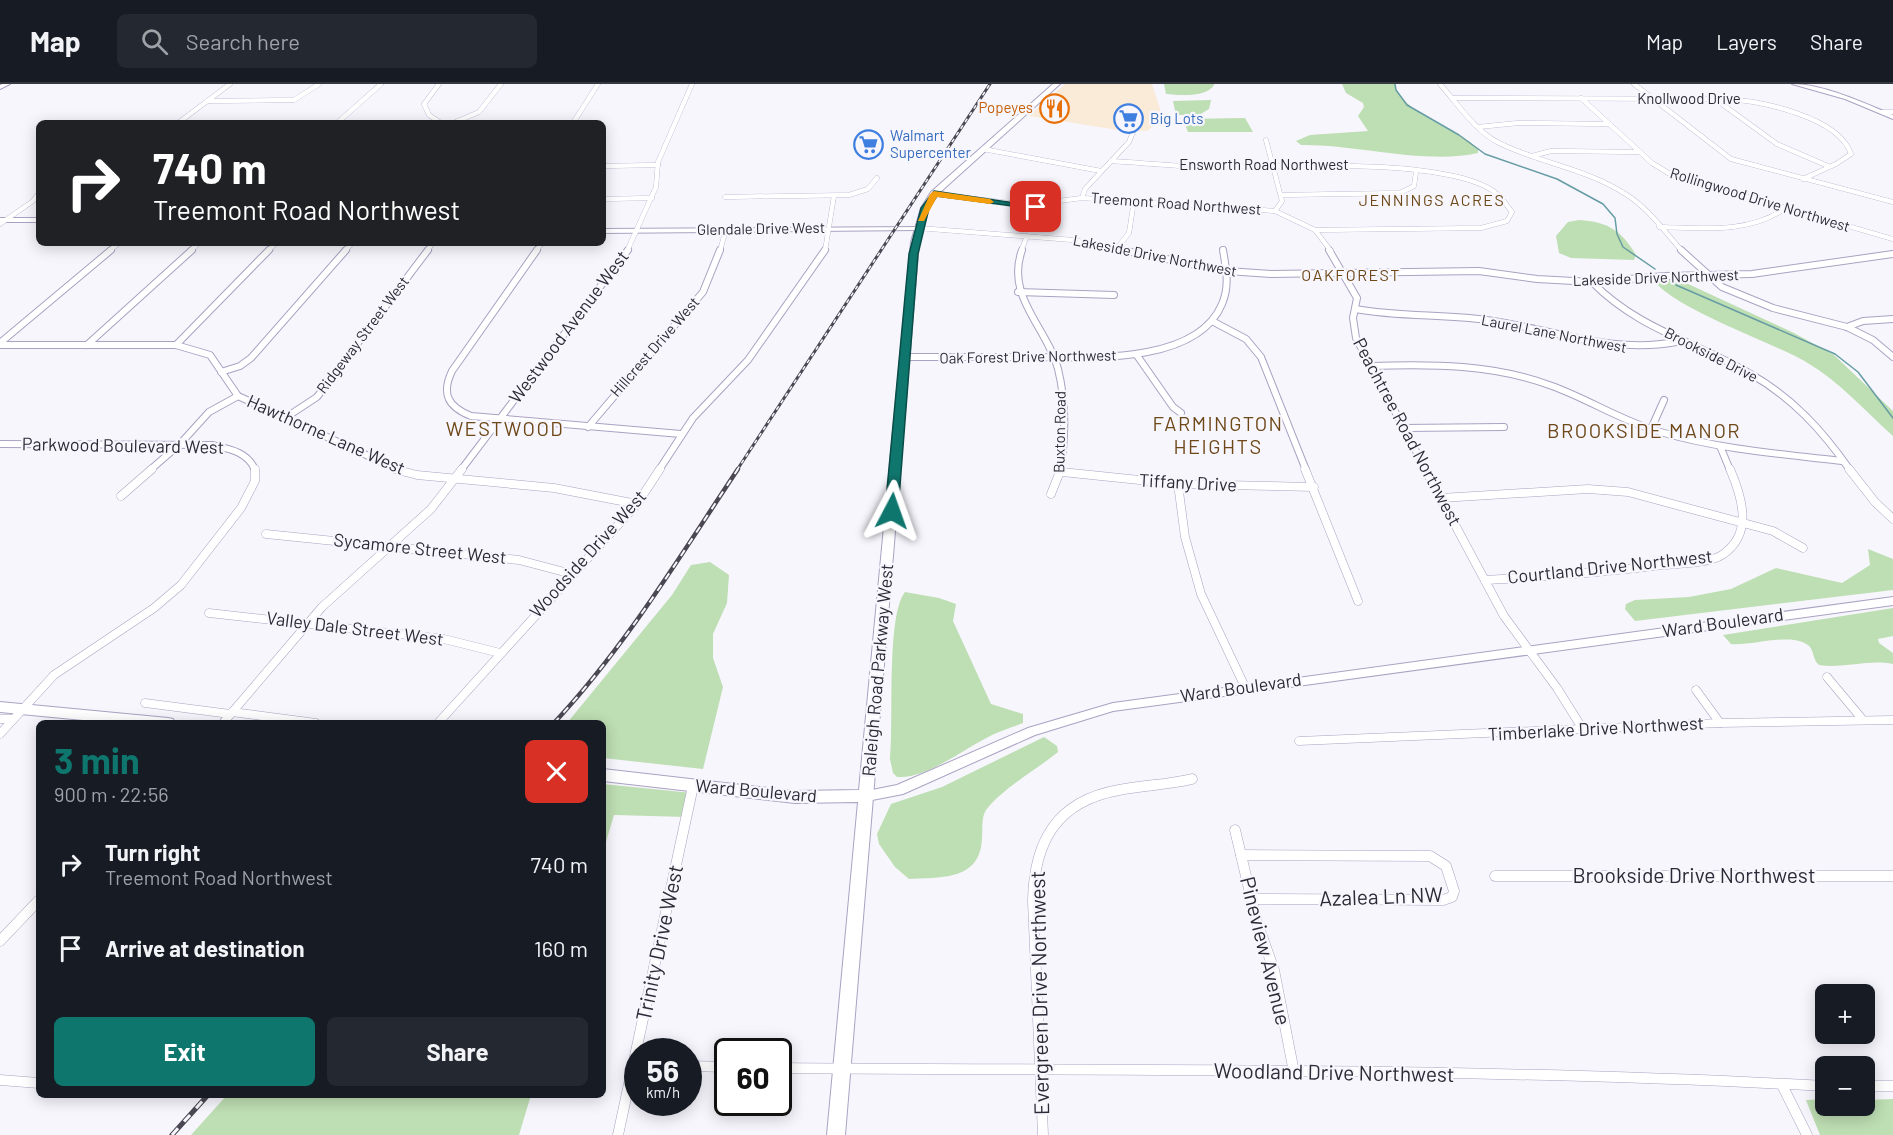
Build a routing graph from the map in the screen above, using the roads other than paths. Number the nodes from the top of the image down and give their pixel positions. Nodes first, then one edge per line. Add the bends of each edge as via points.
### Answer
1 (7, 84) edge
2 (230, 84) edge
3 (320, 84) edge
4 (381, 84) edge
5 (439, 84) edge
6 (501, 84) edge
7 (598, 84) edge
8 (692, 84) edge
9 (1057, 84) edge
10 (1440, 84) edge
11 (1634, 84) edge
12 (1800, 84) edge
13 (0, 87) edge
14 (1453, 98) junction
15 (1581, 98) junction
16 (1653, 99) junction
17 (1715, 99) junction
18 (207, 101) junction
19 (1883, 112) junction
20 (1893, 112) edge
21 (1893, 117) edge
22 (182, 120) edge
23 (340, 120) edge
24 (436, 120) edge
25 (460, 120) edge
26 (575, 120) edge
27 (1610, 124) junction
28 (1478, 127) junction
29 (1134, 132) dead end
30 (1266, 140) dead end
31 (983, 149) junction
32 (1640, 152) junction
33 (1532, 156) junction
34 (1111, 161) junction
35 (658, 165) junction
36 (606, 166) edge
37 (1272, 166) junction
38 (1828, 166) junction
39 (1101, 171) junction
40 (1416, 172) junction
41 (877, 178) dead end
42 (1803, 179) junction
43 (934, 194) junction
44 (1281, 195) junction
45 (834, 196) junction
46 (725, 197) dead end
47 (652, 198) junction
48 (1082, 198) junction
49 (606, 199) edge
50 (36, 201) edge
51 (1134, 201) junction
52 (1893, 202) edge
53 (1784, 209) junction
54 (1275, 212) junction
55 (3, 219) edge
56 (36, 219) edge
57 (0, 224) edge
58 (1659, 227) junction
59 (830, 228) junction
60 (918, 228) junction
61 (726, 229) junction
62 (639, 230) junction
63 (1314, 230) junction
64 (606, 231) edge
65 (1027, 236) junction
66 (1893, 239) edge
67 (115, 246) edge
68 (196, 246) edge
69 (273, 246) edge
70 (349, 246) edge
71 (431, 246) edge
72 (540, 246) edge
73 (1118, 247) junction
74 (1223, 249) dead end
75 (1893, 254) edge
76 (1227, 272) junction
77 (1345, 273) junction
78 (1707, 275) junction
79 (1592, 282) junction
80 (1018, 292) junction
81 (1114, 295) dead end
82 (1355, 309) junction
83 (1893, 319) edge
84 (1212, 321) junction
85 (1847, 327) junction
86 (1677, 337) junction
87 (0, 344) edge
88 (87, 345) junction
89 (176, 345) junction
90 (1137, 354) junction
91 (905, 357) junction
92 (1893, 357) edge
93 (1055, 359) junction
94 (1371, 366) junction
95 (221, 372) junction
96 (238, 396) junction
97 (1664, 400) dead end
98 (1181, 413) dead end
99 (285, 418) junction
100 (500, 419) junction
101 (588, 427) junction
102 (1504, 427) dead end
103 (1403, 428) junction
104 (1651, 429) junction
105 (681, 434) junction
106 (0, 444) edge
107 (180, 444) junction
108 (1720, 446) junction
109 (1842, 461) junction
110 (1062, 472) junction
111 (455, 479) junction
112 (1178, 484) junction
113 (1314, 488) junction
114 (1051, 494) dead end
115 (121, 496) dead end
116 (1441, 498) junction
117 (637, 504) junction
118 (1893, 519) edge
119 (1744, 522) junction
120 (266, 534) dead end
121 (391, 546) junction
122 (1803, 548) dead end
123 (572, 574) junction
124 (1485, 580) junction
125 (1358, 601) dead end
126 (1893, 601) edge
127 (209, 613) dead end
128 (308, 624) junction
129 (1527, 650) junction
130 (500, 653) junction
131 (1827, 677) dead end
132 (1245, 687) junction
133 (1696, 690) dead end
134 (145, 704) dead end
135 (0, 707) edge
136 (24, 707) junction
137 (231, 713) junction
138 (0, 719) edge
139 (13, 719) junction
140 (141, 720) edge
141 (225, 720) edge
142 (290, 720) edge
143 (441, 720) edge
144 (1863, 720) junction
145 (1893, 720) edge
146 (1720, 723) junction
147 (1584, 731) junction
148 (0, 734) edge
149 (1299, 741) dead end
150 (606, 775) edge
151 (1192, 779) dead end
152 (693, 786) junction
153 (867, 796) junction
154 (1235, 830) dead end
155 (1241, 855) junction
156 (1495, 876) dead end
157 (1893, 876) edge
158 (1251, 899) junction
159 (36, 903) edge
160 (0, 941) edge
161 (641, 1038) edge
162 (792, 1068) edge
163 (842, 1068) junction
164 (1040, 1070) junction
165 (1294, 1072) junction
166 (0, 1080) edge
167 (36, 1083) edge
168 (1782, 1085) junction
169 (1815, 1086) edge
170 (1875, 1086) edge
171 (1893, 1086) edge
172 (624, 1110) edge
173 (618, 1135) edge
174 (836, 1135) edge
175 (1043, 1135) edge
176 (1807, 1135) edge

1 - 13 main road
2 - 18 street
3 - 18 street via 291,100
4 - 23 street
5 - 24 street via 424,104
6 - 25 street via 479,112
7 - 26 street
8 - 35 street, Westwood Avenue West
9 - 31 main road, Raleigh Road Parkway West
10 - 14 street
11 - 16 street
12 - 19 main road
14 - 15 street, Knollwood Drive
14 - 28 street
15 - 16 street, Knollwood Drive
15 - 27 street, Rollingwood Drive Northwest
16 - 17 street, Knollwood Drive
16 - 42 street via 1722,154
17 - 38 street via 1777,144
17 - 38 street, Knollwood Drive via 1767,102 1808,117 1844,141 1851,152 1846,160
18 - 22 street
19 - 20 street
19 - 21 main road
27 - 28 street via 1518,123
27 - 32 street, Rollingwood Drive Northwest
28 - 33 street via 1497,142
29 - 34 street
30 - 37 street
31 - 39 street
31 - 43 main road, Raleigh Road Parkway West
32 - 33 street via 1546,152
32 - 53 street, Rollingwood Drive Northwest via 1659,168 1677,176
33 - 58 street via 1618,189 1641,206
34 - 37 street, Ensworth Road Northwest
34 - 39 street
35 - 36 street
35 - 47 street, Westwood Avenue West
37 - 40 street, Ensworth Road Northwest via 1346,165
37 - 44 street
38 - 42 street, Knollwood Drive
39 - 48 street
40 - 44 street, Treemont Road Northwest via 1414,186 1400,193
40 - 63 street, Ensworth Road Northwest via 1482,184 1504,200 1512,215 1500,224 1481,228
41 - 45 street via 863,192
42 - 52 street
43 - 48 street, Treemont Road Northwest via 1036,207
43 - 60 main road, Raleigh Road Parkway West
44 - 54 street via 1282,204
45 - 46 street
45 - 59 street, Woodside Drive West
47 - 49 street
47 - 62 street, Westwood Avenue West
48 - 51 street, Treemont Road Northwest
50 - 55 street
51 - 54 street, Treemont Road Northwest
51 - 73 street via 1129,232
53 - 58 street via 1773,219 1760,222
53 - 66 street, Rollingwood Drive Northwest
54 - 63 street, Peachtree Road Northwest
55 - 56 main road
55 - 57 street
58 - 78 street
59 - 60 main road, Glendale Drive West
59 - 61 main road, Glendale Drive West
59 - 105 street, Woodside Drive West via 823,256 813,272 748,360
60 - 65 street, Lakeside Drive Northwest
60 - 91 main road, Raleigh Road Parkway West
61 - 62 main road, Glendale Drive West
61 - 101 street, Hillcrest Drive West via 703,292
62 - 64 main road, Glendale Drive West
62 - 100 street, Westwood Avenue West
63 - 77 street, Peachtree Road Northwest
65 - 73 street, Lakeside Drive Northwest
65 - 80 street, Buxton Road via 1017,266
67 - 87 street
68 - 88 street
69 - 89 street
70 - 95 street via 252,358
71 - 99 street, Ridgeway Street West via 317,397
72 - 100 street via 444,385 449,403 461,413
73 - 76 street, Lakeside Drive Northwest
74 - 76 street, Oak Forest Drive Northwest
75 - 78 street, Lakeside Drive Northwest via 1768,272
76 - 77 street, Lakeside Drive Northwest
76 - 84 street, Oak Forest Drive Northwest via 1226,295
77 - 79 street, Lakeside Drive Northwest via 1479,271
77 - 82 street, Peachtree Road Northwest via 1357,298
78 - 79 street, Lakeside Drive Northwest
78 - 85 street via 1728,290 1773,309
79 - 86 street, Brookside Drive via 1627,314
80 - 81 street
80 - 93 street, Buxton Road
82 - 86 street, Laurel Lane Northwest via 1402,317 1489,320 1633,348 1658,347 1676,342
82 - 94 street, Peachtree Road Northwest via 1353,329
83 - 85 street via 1863,321
84 - 90 street, Oak Forest Drive Northwest via 1185,339
84 - 113 street via 1242,335 1256,348
85 - 92 street via 1873,340
86 - 109 street, Brookside Drive via 1740,367 1779,393 1820,429
87 - 88 street, Hawthorne Lane West
88 - 89 street, Hawthorne Lane West
89 - 95 street, Hawthorne Lane West via 210,355
90 - 93 street, Oak Forest Drive Northwest
90 - 98 street
91 - 93 street, Oak Forest Drive Northwest
91 - 153 main road, Raleigh Road Parkway West
93 - 110 street, Buxton Road via 1062,394
94 - 103 street, Peachtree Road Northwest
94 - 104 street via 1444,365 1537,381
95 - 96 street, Hawthorne Lane West
96 - 99 street, Hawthorne Lane West
96 - 107 street via 209,412
97 - 104 street
99 - 111 street, Hawthorne Lane West via 395,469
100 - 101 street
100 - 111 street, Westwood Avenue West
101 - 105 street
102 - 103 street
103 - 116 street, Peachtree Road Northwest
104 - 108 street
105 - 117 street, Woodside Drive West
106 - 107 street, Parkwood Boulevard West
107 - 115 street
107 - 136 street, Parkwood Boulevard West via 223,446 243,453 256,470 252,493 171,595 62,669
108 - 109 street
108 - 119 street via 1738,488
109 - 118 street, Brookside Drive via 1859,487
110 - 112 street, Tiffany Drive
110 - 114 street, Buxton Road
111 - 117 street, Hawthorne Lane West via 555,488
111 - 121 street, Westwood Avenue West via 431,509
112 - 113 street, Tiffany Drive
112 - 132 street via 1185,537 1201,594
113 - 125 street
116 - 119 street via 1602,489
116 - 124 street, Peachtree Road Northwest
117 - 123 street, Woodside Drive West
119 - 122 street via 1773,531
119 - 124 street, Courtland Drive Northwest via 1728,552 1704,560 1554,577
120 - 121 street, Sycamore Street West
121 - 123 street, Sycamore Street West via 519,560
121 - 128 street, Westwood Avenue West
123 - 130 street, Woodside Drive West
124 - 129 street, Peachtree Road Northwest
126 - 129 main road, Ward Boulevard
127 - 128 street, Valley Dale Street West
128 - 130 street, Valley Dale Street West via 444,639
128 - 137 street, Westwood Avenue West
129 - 132 main road, Ward Boulevard
129 - 147 street, Peachtree Road Northwest
130 - 143 street, Woodside Drive West
131 - 144 street
132 - 153 main road, Ward Boulevard via 1082,714 982,752 899,790
133 - 146 street
134 - 137 street
135 - 136 main road
136 - 139 street, Parkwood Boulevard West
136 - 140 main road
137 - 141 street, Westwood Avenue West
137 - 142 street
138 - 139 street
139 - 148 street, Parkwood Boulevard West
144 - 145 street, Timberlake Drive Northwest
144 - 146 street, Timberlake Drive Northwest
146 - 147 street, Timberlake Drive Northwest
147 - 149 street, Timberlake Drive Northwest
150 - 152 main road, Ward Boulevard
151 - 164 street, Evergreen Drive Northwest via 1097,795 1068,812 1042,844 1034,897
152 - 153 main road, Ward Boulevard via 795,797
152 - 161 street, Trinity Drive West
153 - 163 main road, Raleigh Road Parkway West
154 - 155 street, Pineview Avenue
155 - 158 street, Pineview Avenue
155 - 158 street, Azalea Ln NW via 1430,856 1446,866 1454,891 1452,897 1443,900
156 - 157 street, Brookside Drive Northwest
158 - 165 street, Pineview Avenue via 1274,970
159 - 160 street
162 - 163 street, Woodland Drive Northwest
163 - 164 street, Woodland Drive Northwest
163 - 174 main road, Raleigh Road Parkway West
164 - 165 street, Woodland Drive Northwest
164 - 175 street, Evergreen Drive Northwest
165 - 168 street, Woodland Drive Northwest via 1715,1080
166 - 167 street
168 - 169 street, Woodland Drive Northwest
168 - 176 street
170 - 171 street
172 - 173 street, Trinity Drive West

